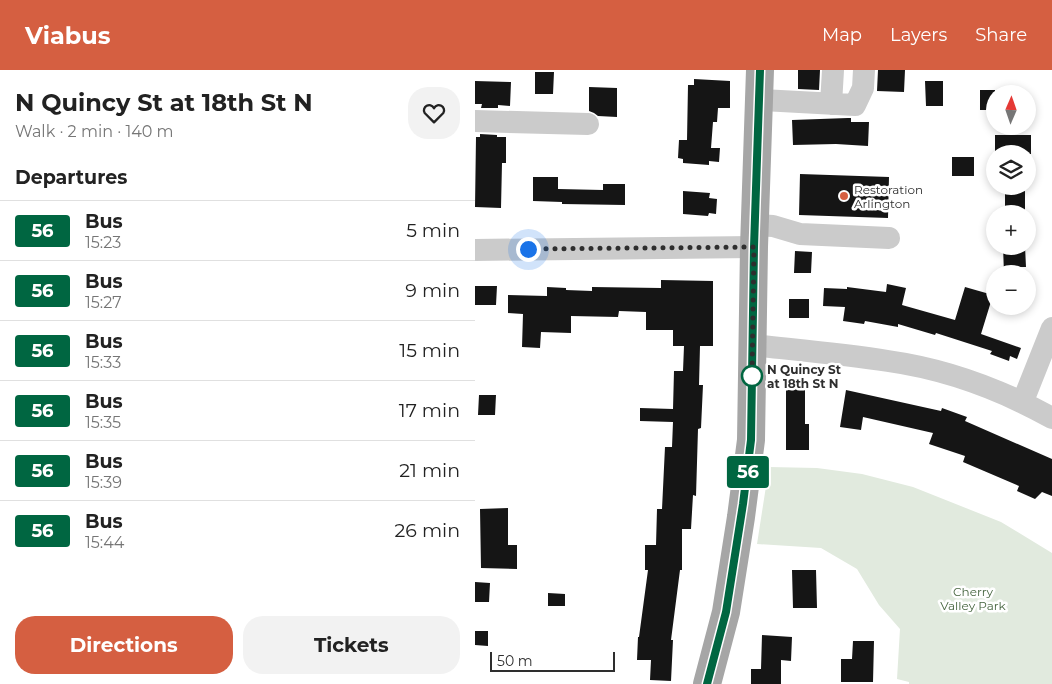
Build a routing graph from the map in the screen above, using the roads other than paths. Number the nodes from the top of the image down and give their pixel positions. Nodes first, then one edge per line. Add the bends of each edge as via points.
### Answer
1 (760, 70) edge
2 (833, 70) edge
3 (864, 70) edge
4 (760, 100) junction
5 (831, 104) junction
6 (475, 121) edge
7 (588, 124) dead end
8 (755, 236) junction
9 (889, 238) dead end
10 (475, 250) edge
11 (1052, 328) edge
12 (752, 345) junction
13 (1023, 401) junction
14 (1052, 418) edge
15 (707, 684) edge

1 - 4 main road
2 - 5 street
3 - 5 street via 863,88 855,105
4 - 5 street
4 - 8 main road
6 - 7 street
8 - 9 street via 773,226 800,234
8 - 10 street
8 - 12 main road
11 - 13 street
12 - 13 street via 890,361 957,376
12 - 15 main road via 751,440 747,477 726,612
13 - 14 street

